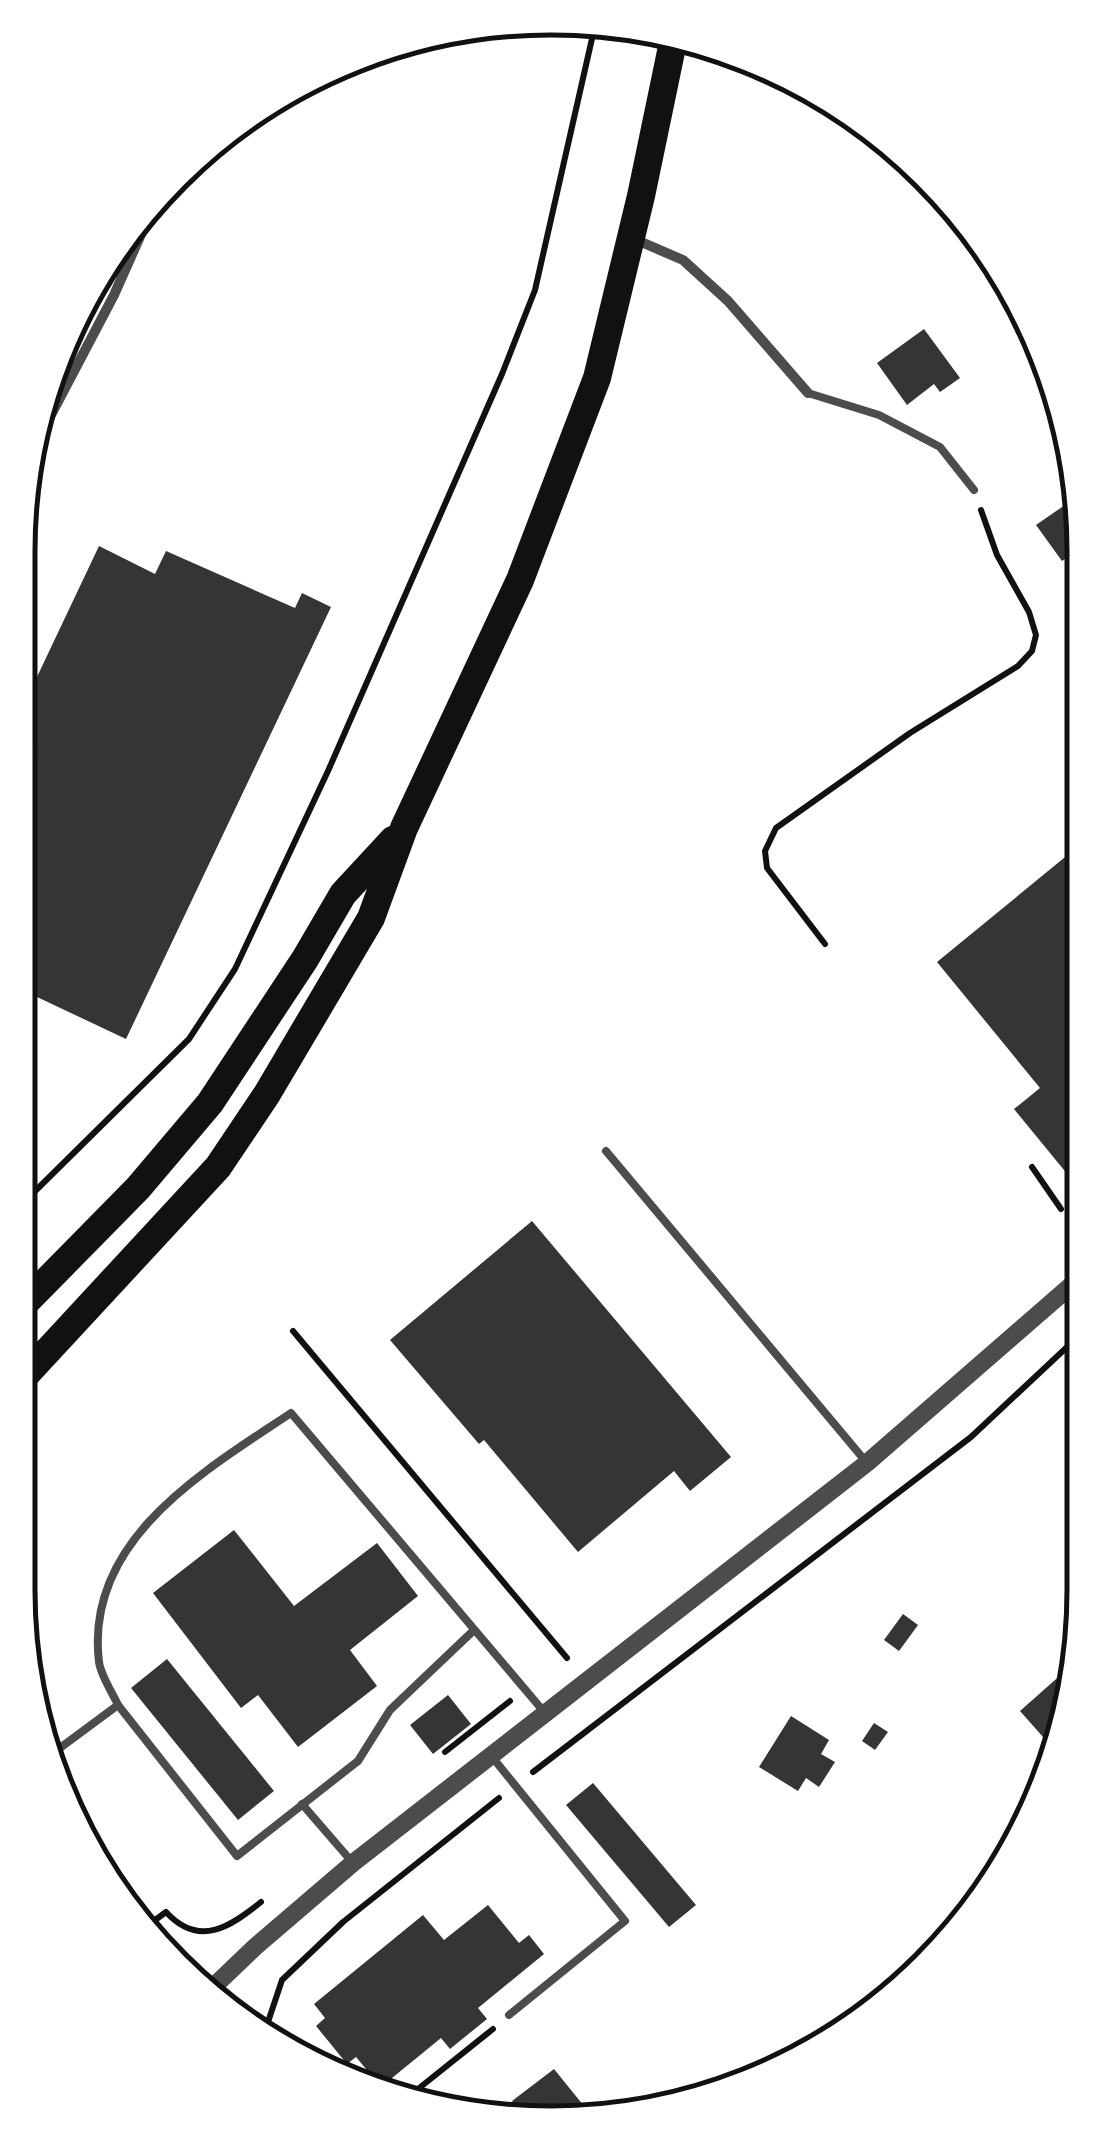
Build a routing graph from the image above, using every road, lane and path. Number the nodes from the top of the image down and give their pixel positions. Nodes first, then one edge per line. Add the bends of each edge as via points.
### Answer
1 (592, 37) edge
2 (671, 50) edge
3 (631, 237) junction
4 (134, 247) edge
5 (808, 393) joint
6 (56, 406) edge
7 (974, 490) joint
8 (404, 828) junction
9 (825, 944) dead end
10 (606, 1151) dead end
11 (1032, 1166) dead end
12 (35, 1191) edge
13 (1067, 1218) edge
14 (1067, 1289) edge
15 (35, 1293) edge
16 (293, 1330) dead end
17 (1067, 1348) edge
18 (35, 1365) edge
19 (867, 1463) junction
20 (474, 1631) junction
21 (582, 1646) dead end
22 (567, 1658) junction
23 (524, 1690) junction
24 (118, 1705) junction
25 (545, 1713) junction
26 (60, 1748) edge
27 (490, 1754) junction
28 (436, 1760) dead end
29 (515, 1785) junction
30 (302, 1804) junction
31 (352, 1863) junction
32 (263, 1900) dead end
33 (155, 1920) edge
34 (217, 1983) edge
35 (509, 2015) joint
36 (268, 2021) edge
37 (419, 2088) edge

1 - 12 path via 535,290 336,753 235,969 189,1039
2 - 3 highway
3 - 5 street via 683,260
3 - 8 highway via 597,378 520,580
4 - 6 street
5 - 7 lane via 879,415 940,447
7 - 9 path via 997,555 1029,612 1036,635 1032,651 776,828 765,851 766,868
8 - 15 highway via 343,894 210,1102 138,1188
8 - 18 highway via 370,918 218,1167
10 - 19 lane
11 - 13 path
14 - 19 street
16 - 22 path
17 - 29 path via 971,1437
19 - 25 street
20 - 23 lane
20 - 24 lane via 291,1414 195,1477 130,1541 101,1609 99,1665
20 - 30 lane via 390,1710 358,1761
21 - 22 path
22 - 23 path
23 - 25 lane
23 - 28 path
24 - 26 lane
24 - 30 lane via 237,1856
25 - 27 street
27 - 29 lane
27 - 31 street
29 - 35 lane via 625,1921
29 - 36 path via 282,1980
30 - 31 lane
31 - 34 street
32 - 33 path via 212,1931 178,1925 166,1912
35 - 37 path

